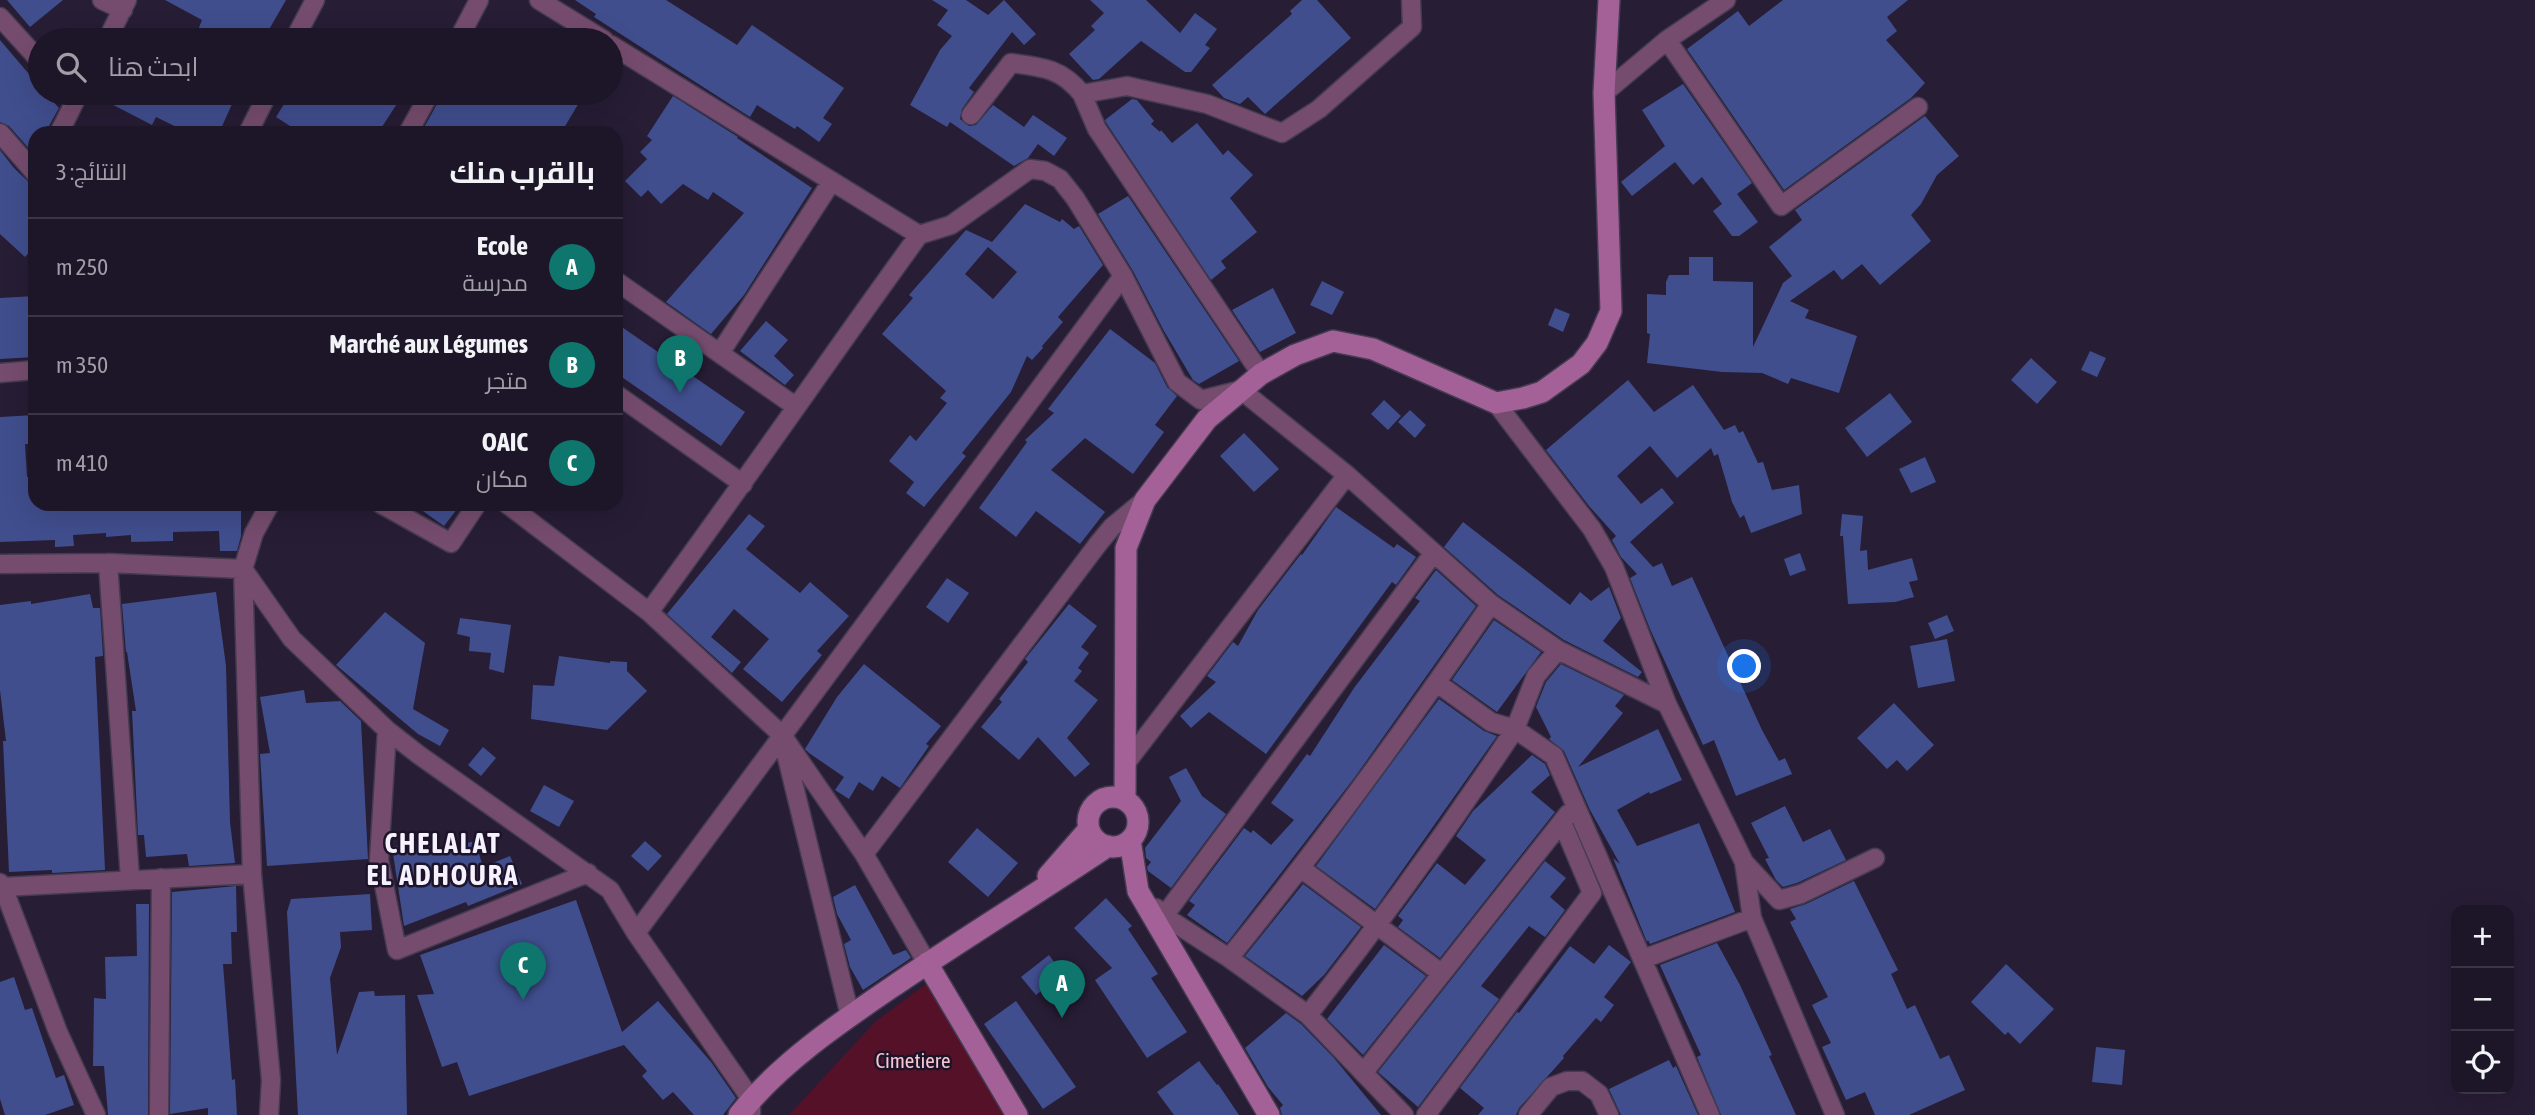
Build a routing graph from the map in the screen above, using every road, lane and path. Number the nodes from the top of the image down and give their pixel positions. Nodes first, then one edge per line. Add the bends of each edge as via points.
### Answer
1 (102, 0) edge
2 (315, 0) edge
3 (480, 0) edge
4 (538, 0) edge
5 (1411, 0) edge
6 (1609, 0) edge
7 (1726, 0) edge
8 (125, 5) edge
9 (0, 17) edge
10 (113, 28) edge
11 (300, 28) edge
12 (465, 28) edge
13 (584, 28) edge
14 (1667, 40) junction
15 (28, 48) edge
16 (623, 52) edge
17 (1604, 93) junction
18 (1082, 94) junction
19 (71, 105) edge
20 (262, 105) edge
21 (423, 105) edge
22 (1918, 107) dead end
23 (971, 115) dead end
24 (62, 126) edge
25 (252, 126) edge
26 (412, 126) edge
27 (0, 133) edge
28 (28, 165) edge
29 (832, 181) junction
30 (919, 235) junction
31 (1123, 276) junction
32 (623, 286) edge
33 (720, 353) junction
34 (28, 371) edge
35 (0, 373) edge
36 (1261, 374) junction
37 (1241, 390) junction
38 (623, 399) edge
39 (1496, 403) junction
40 (795, 406) junction
41 (1347, 475) junction
42 (743, 484) junction
43 (1147, 498) junction
44 (266, 511) edge
45 (394, 511) edge
46 (472, 511) edge
47 (516, 511) edge
48 (1433, 554) junction
49 (108, 563) junction
50 (0, 564) edge
51 (243, 569) junction
52 (1491, 604) junction
53 (649, 612) junction
54 (1558, 650) junction
55 (1437, 683) junction
56 (1667, 704) junction
57 (1515, 729) junction
58 (387, 730) junction
59 (782, 735) junction
60 (1126, 764) junction
61 (1125, 800) junction
62 (1576, 803) junction
63 (1562, 822) junction
64 (1089, 829) junction
65 (1130, 840) junction
66 (1108, 846) junction
67 (864, 854) junction
68 (1875, 858) dead end
69 (1744, 862) junction
70 (1301, 869) junction
71 (588, 873) junction
72 (252, 874) junction
73 (161, 878) junction
74 (130, 879) junction
75 (1, 885) edge
76 (1138, 891) junction
77 (1028, 899) junction
78 (1164, 916) junction
79 (1752, 918) junction
80 (1378, 927) junction
81 (636, 933) junction
82 (1229, 958) junction
83 (1643, 958) junction
84 (927, 963) junction
85 (1441, 973) junction
86 (1308, 1015) junction
87 (849, 1016) junction
88 (1364, 1072) junction
89 (747, 1110) edge
90 (96, 1115) edge
91 (159, 1115) edge
92 (269, 1115) edge
93 (1017, 1115) edge
94 (1269, 1115) edge
95 (1404, 1115) edge
96 (1426, 1115) edge
97 (1528, 1115) edge
98 (1609, 1115) edge
99 (1710, 1115) edge
100 (1835, 1115) edge

1 - 8 street
2 - 11 street
3 - 12 street
4 - 13 street
5 - 18 street via 1412,27 1319,109 1282,133 1207,104 1127,86
6 - 17 main road
7 - 14 street
8 - 10 street
9 - 15 street
14 - 17 street
14 - 22 street via 1781,206
16 - 29 street
17 - 39 main road via 1611,312 1597,343 1565,378 1542,392
18 - 23 street via 1071,81 1046,67 1011,63
18 - 36 street via 1097,129
19 - 24 street
20 - 25 street
21 - 26 street
27 - 28 street
29 - 30 street
29 - 33 street
30 - 31 street via 951,225 1030,169 1045,170 1060,179 1075,198
30 - 40 street
31 - 37 street via 1177,382 1200,400
31 - 59 street
32 - 33 street
33 - 40 street
34 - 35 street
36 - 37 main road
36 - 39 main road via 1333,341 1373,349
37 - 41 street
37 - 43 main road via 1207,419
38 - 42 street
39 - 56 street via 1592,529 1614,567
40 - 42 street
41 - 48 street
41 - 60 street
42 - 53 street
43 - 60 main road via 1126,548
43 - 67 street via 1098,544
44 - 51 street
45 - 46 street via 451,543
47 - 53 street
48 - 52 street
48 - 78 street
49 - 50 street
49 - 51 street
49 - 74 street
51 - 58 street via 292,639
51 - 72 street
52 - 54 street
52 - 55 street
53 - 59 street
54 - 56 street
54 - 57 street via 1536,676
55 - 57 street via 1491,722
55 - 70 street
56 - 69 street
57 - 62 street via 1555,756
57 - 80 street
58 - 71 street
58 - 71 street via 379,860 397,950
59 - 67 street
59 - 81 street
59 - 87 street
60 - 61 main road
61 - 64 main road via 1108,797 1094,805
61 - 65 main road via 1132,805 1138,824
62 - 63 street
62 - 83 street
63 - 85 street
63 - 96 street via 1592,893
64 - 66 main road
64 - 77 main road
65 - 66 main road
65 - 76 main road
66 - 77 main road
67 - 84 street
68 - 69 street via 1779,900
69 - 79 street
70 - 80 street
70 - 82 street
71 - 81 street via 610,890
72 - 73 street
72 - 92 street via 271,1080
73 - 74 street
73 - 91 street
74 - 75 street
75 - 90 street
76 - 78 street
76 - 94 main road
77 - 84 main road
78 - 82 street
79 - 83 street
79 - 100 street
80 - 85 street
80 - 86 street
81 - 89 street
82 - 86 street
83 - 99 street
84 - 87 main road
84 - 93 main road
85 - 88 street
86 - 88 street
87 - 89 main road via 803,1052
88 - 95 street
97 - 98 street via 1550,1087 1582,1081 1599,1094

